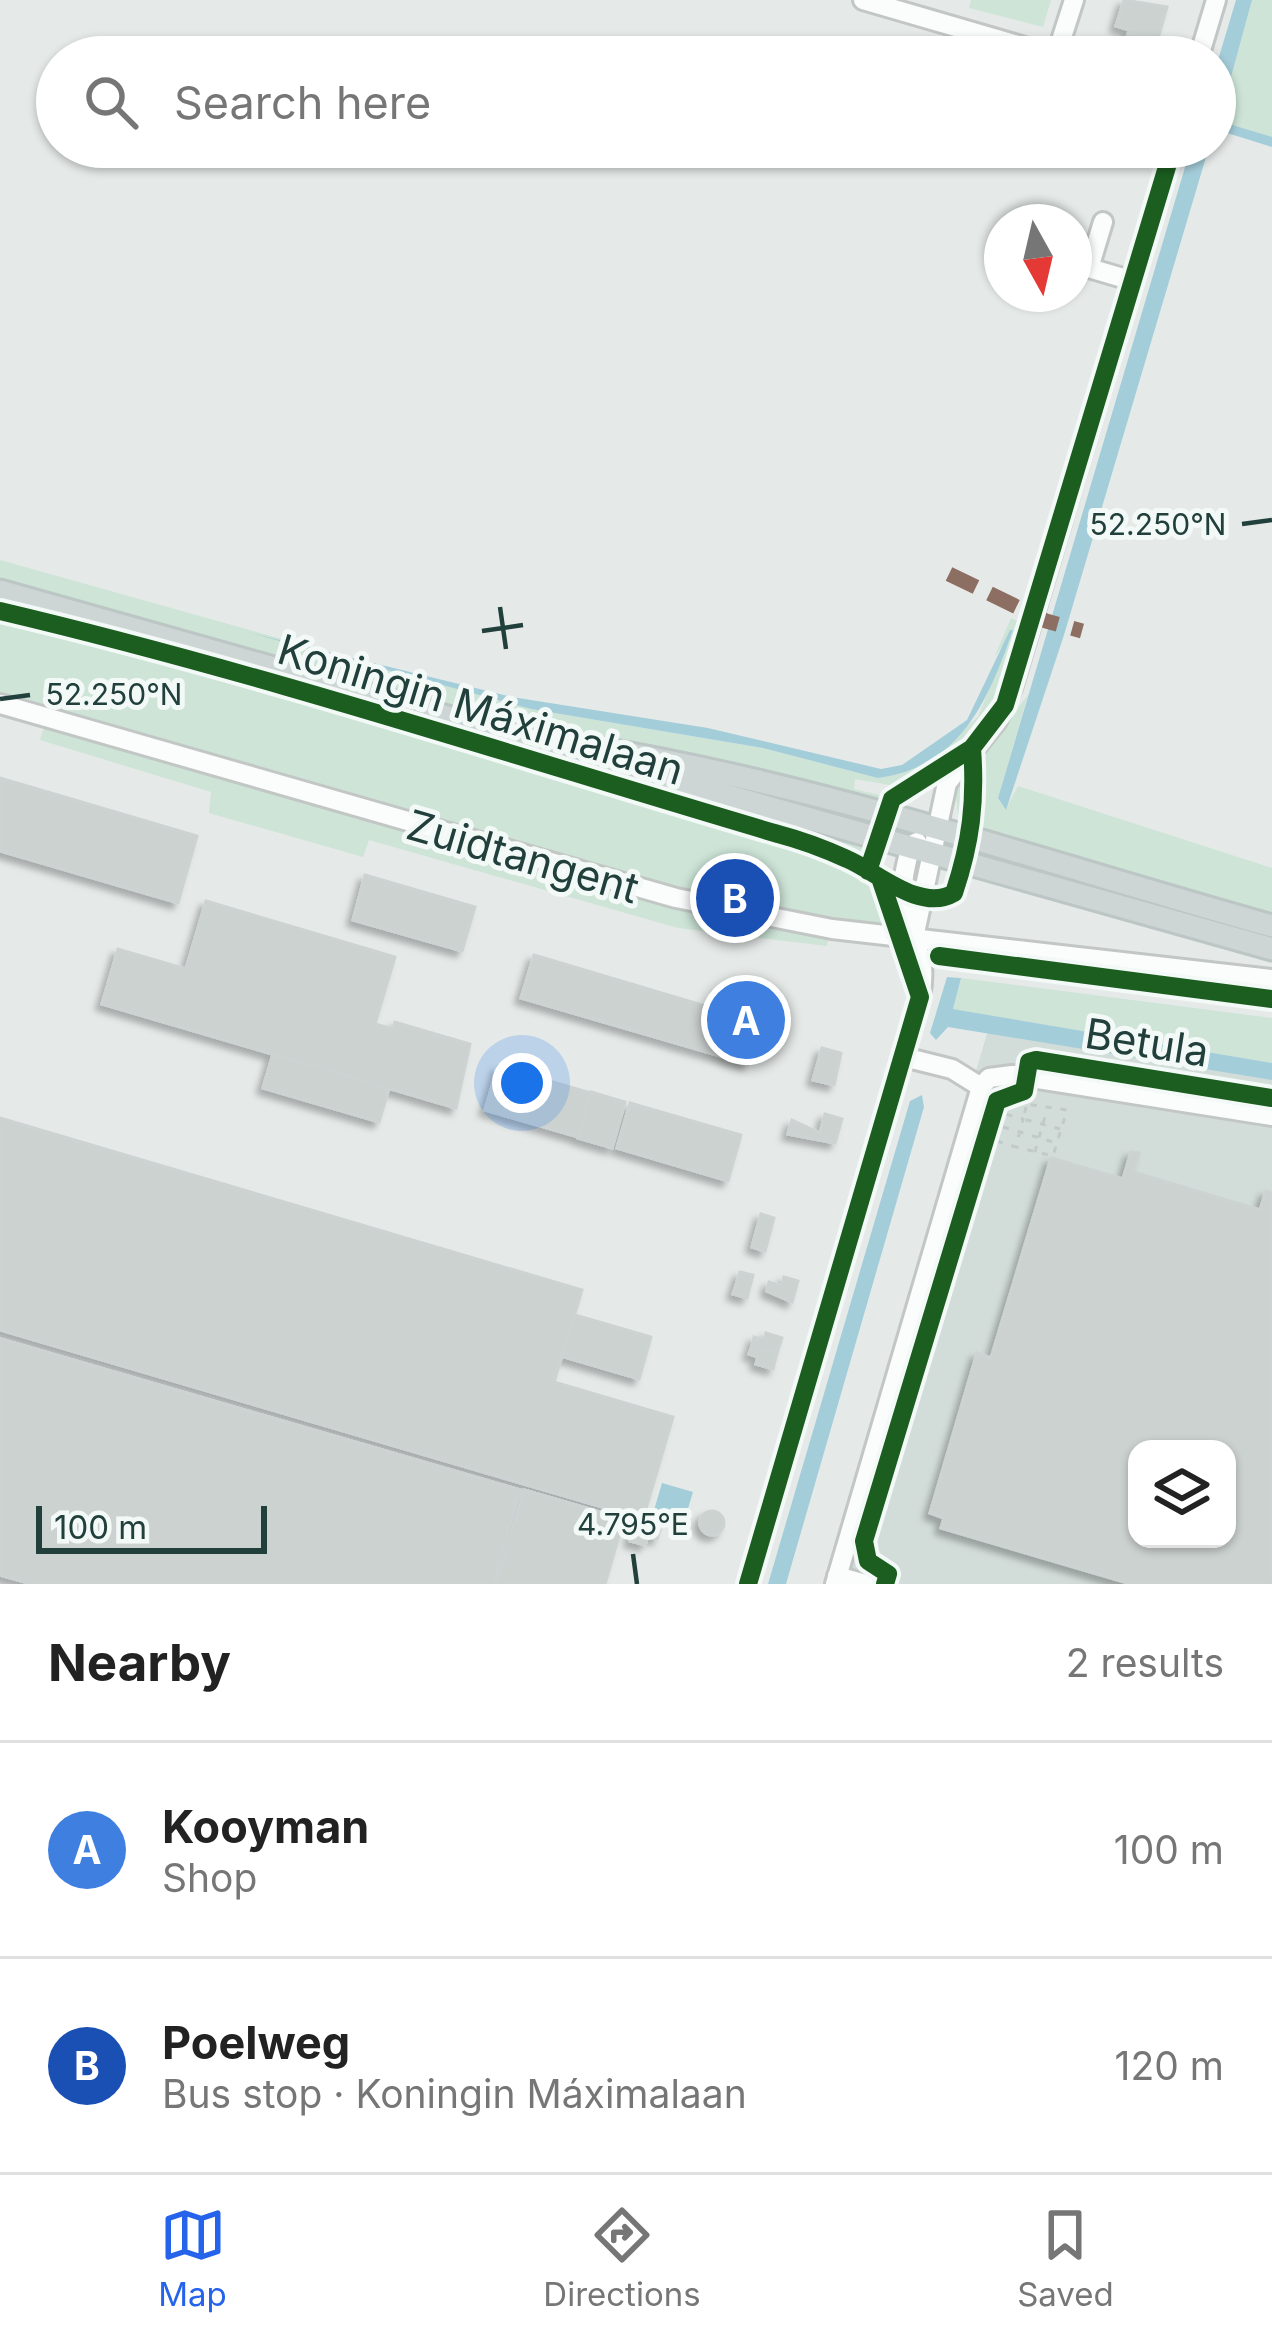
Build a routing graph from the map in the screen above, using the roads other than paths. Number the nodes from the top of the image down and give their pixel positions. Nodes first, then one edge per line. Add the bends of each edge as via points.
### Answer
1 (862, 0) edge
2 (1074, 0) edge
3 (1216, 0) edge
4 (985, 36) edge
5 (1063, 36) edge
6 (1205, 36) edge
7 (1167, 168) edge
8 (1103, 222) dead end
9 (1133, 280) junction
10 (0, 592) edge
11 (0, 704) edge
12 (927, 843) junction
13 (1272, 926) edge
14 (916, 936) junction
15 (1272, 949) edge
16 (1272, 979) edge
17 (904, 1057) junction
18 (981, 1087) junction
19 (1272, 1116) edge
20 (836, 1580) edge
21 (748, 1584) edge
22 (865, 1584) edge

1 - 4 street
2 - 5 street
3 - 6 street
7 - 9 street
8 - 9 street via 1089,268
9 - 12 street via 1012,688 997,721 946,783
10 - 12 main road, Koningin Máximalaan via 525,736 780,782
11 - 14 street, Zuidtangent via 601,880 832,929
12 - 13 main road, Koningin Máximalaan
12 - 14 street
12 - 15 main road, Koningin Máximalaan
14 - 16 street, Zuidtangent
14 - 17 street via 923,981
17 - 18 street via 952,1069
17 - 21 street
18 - 19 street, Betula via 1000,1076 1026,1077
18 - 20 street via 988,1132
20 - 22 street

